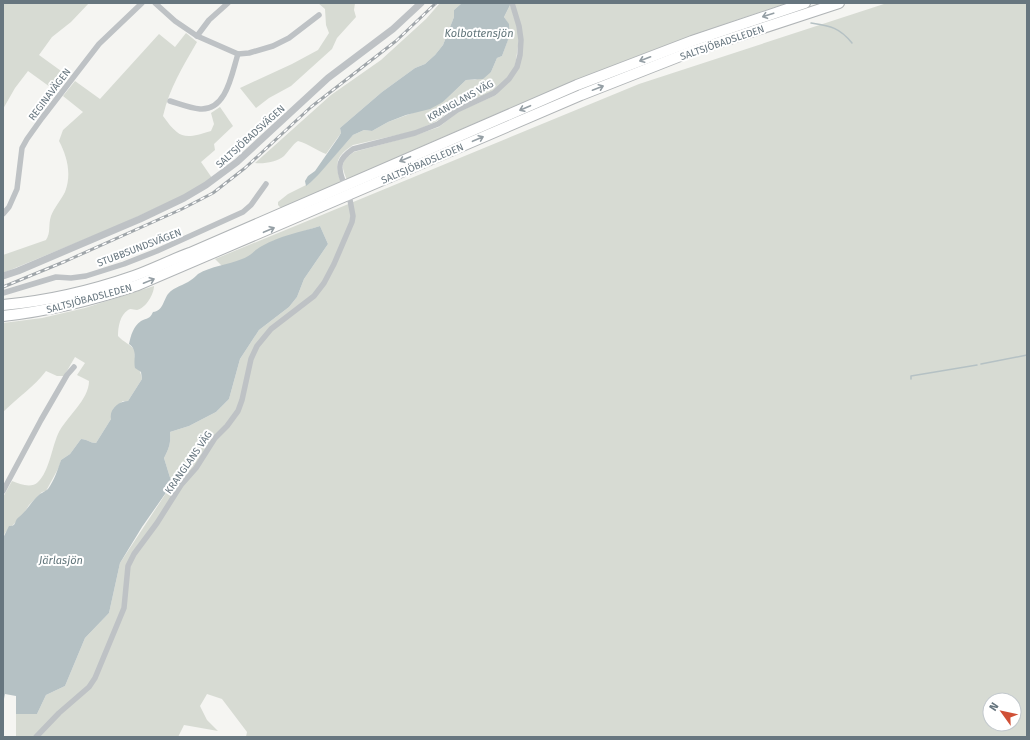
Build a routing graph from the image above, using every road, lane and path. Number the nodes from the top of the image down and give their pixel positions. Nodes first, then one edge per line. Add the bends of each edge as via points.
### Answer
1 (142, 3) edge
2 (155, 3) edge
3 (228, 3) edge
4 (421, 3) edge
5 (512, 3) edge
6 (805, 3) edge
7 (839, 3) edge
8 (318, 15) dead end
9 (197, 36) junction
10 (238, 54) junction
11 (170, 101) dead end
12 (343, 181) dead end
13 (266, 184) dead end
14 (350, 200) dead end
15 (3, 214) edge
16 (3, 276) edge
17 (3, 294) edge
18 (3, 305) edge
19 (3, 316) edge
20 (74, 367) dead end
21 (3, 491) edge
22 (36, 737) edge

1 - 15 street, REGINAVÄGEN via 91,54 27,139 22,148 17,189
2 - 9 street
3 - 9 street via 209,20
4 - 16 street, SALTSJÖBADSVÄGEN via 393,29 328,78 237,162 206,185 140,219
5 - 12 street, KRANGLANS VÄG via 521,40 517,67 509,79 494,93 458,110 438,124 415,133 353,149 345,154 340,162 339,170
6 -> 18 highway, SALTSJÖBADSLEDEN via 692,41 577,85 134,276 63,296
19 -> 7 highway, SALTSJÖBADSLEDEN via 66,306 138,285 581,95 701,49
8 - 10 street via 289,38 249,53
9 - 10 street
10 - 11 street via 226,92 213,107 201,109
13 - 17 street, STUBBSUNDSVÄGEN via 243,212 157,251 86,276 56,277
14 - 22 street, KRANGLANS VÄG via 352,222 324,283 314,296 271,329 257,346 251,359 238,411 215,438 134,554 128,566 124,608 95,678 89,687
20 - 21 street via 41,420

